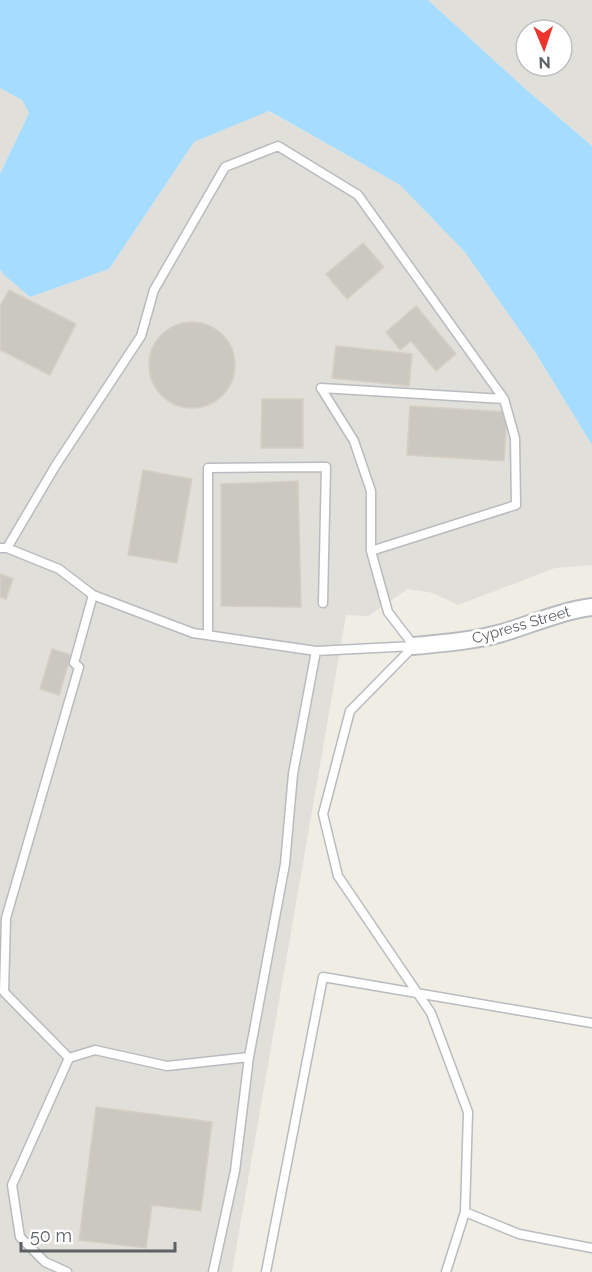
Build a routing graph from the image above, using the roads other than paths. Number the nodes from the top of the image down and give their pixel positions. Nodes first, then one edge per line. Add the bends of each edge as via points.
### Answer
1 (504, 399) junction
2 (3, 548) edge
3 (371, 551) junction
4 (93, 595) junction
5 (323, 603) dead end
6 (592, 607) edge
7 (208, 635) junction
8 (414, 646) junction
9 (316, 651) junction
10 (417, 994) junction
11 (592, 1023) edge
12 (249, 1057) junction
13 (69, 1058) junction
14 (465, 1212) junction
15 (592, 1248) edge
16 (67, 1272) edge
17 (213, 1272) edge
18 (267, 1272) edge
19 (446, 1272) edge

1 - 2 lane via 358,195 278,146 225,167 154,290 141,336
1 - 3 lane via 515,438 516,505
1 - 3 lane via 321,388 354,441 371,491
2 - 4 lane via 58,569
3 - 8 lane via 388,612
4 - 7 lane via 193,633
4 - 13 lane via 74,663 79,667 6,918 4,992
5 - 7 lane via 326,467 208,468
6 - 8 street, Cypress Street via 472,640
7 - 9 lane
8 - 9 lane
8 - 10 lane via 350,711 323,814 338,876
9 - 12 lane via 293,774 285,864
10 - 11 lane
10 - 14 lane via 431,1014 468,1112
10 - 18 lane via 323,977
12 - 13 lane via 167,1066 95,1050
12 - 17 lane via 235,1171
13 - 16 lane via 12,1185 20,1237 45,1262
14 - 15 lane via 519,1234
14 - 19 lane

